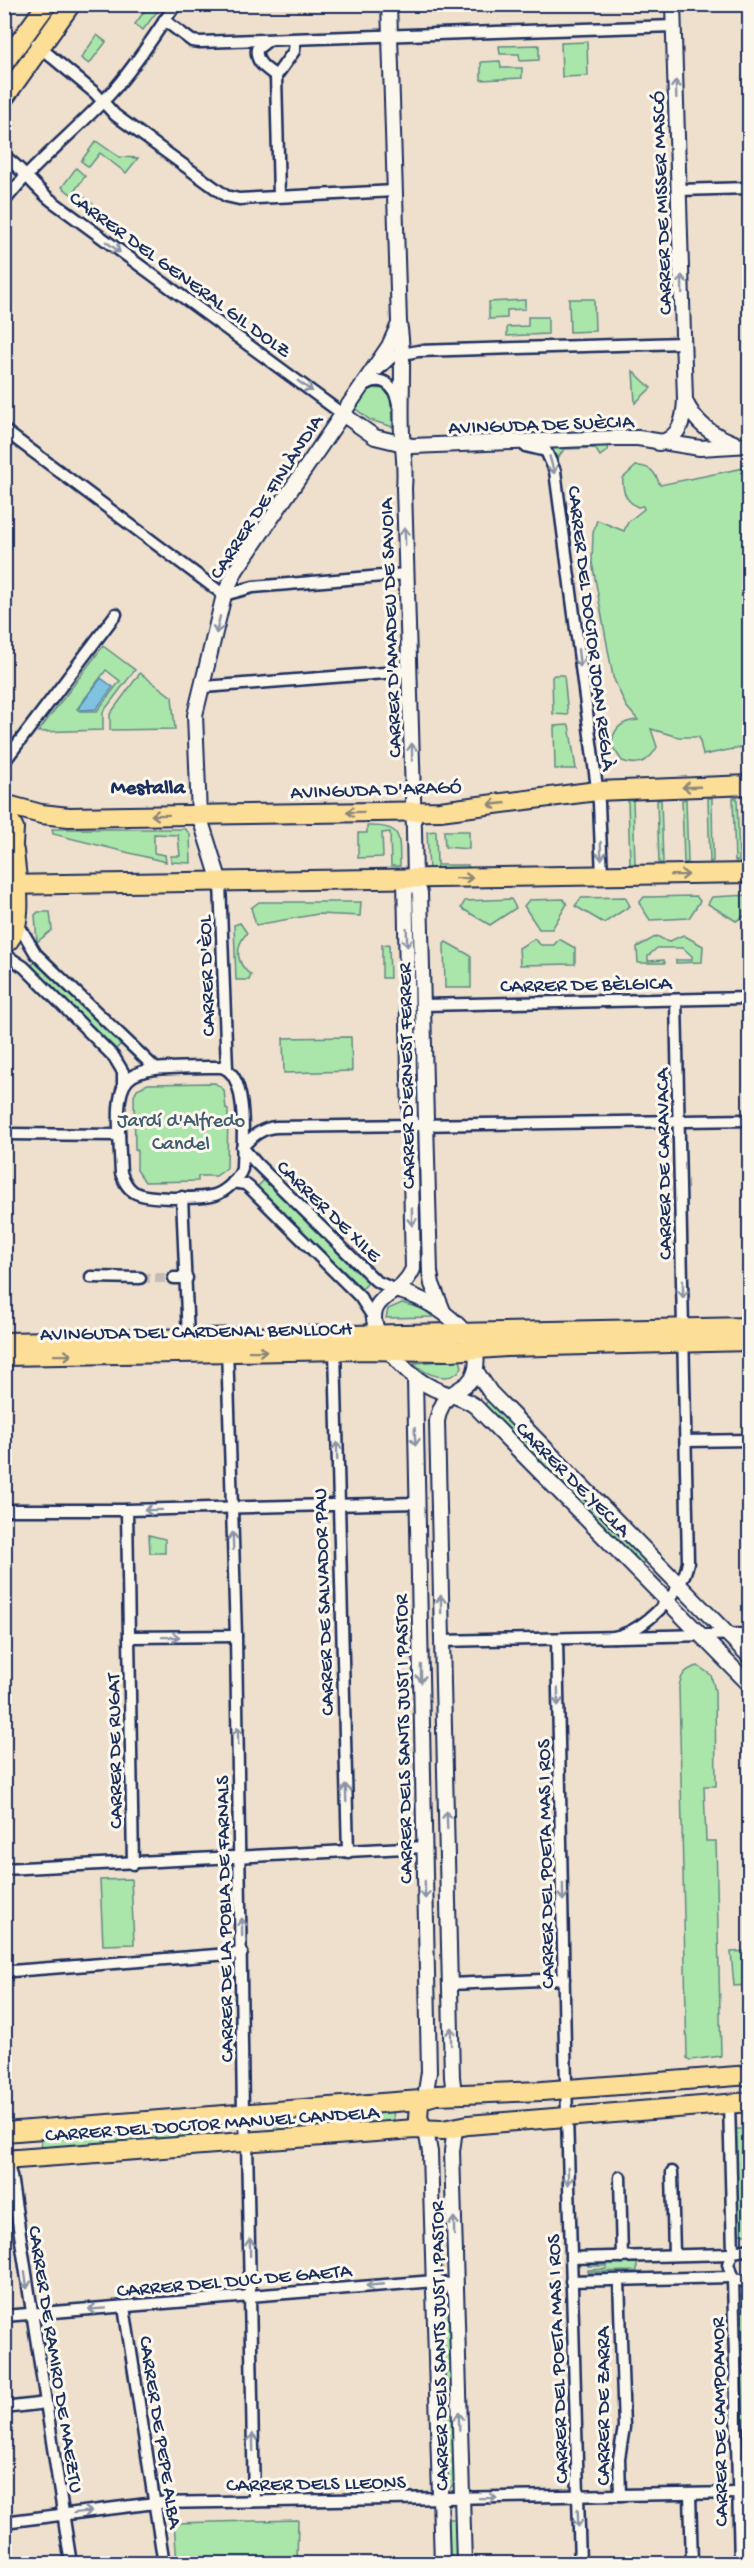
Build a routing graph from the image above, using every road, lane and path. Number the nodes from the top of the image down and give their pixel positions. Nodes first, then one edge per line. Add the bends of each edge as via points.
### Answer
1 (47, 4) edge
2 (71, 4) edge
3 (176, 4) edge
4 (389, 4) edge
5 (674, 4) edge
6 (164, 20) junction
7 (674, 26) junction
8 (24, 36) junction
9 (390, 37) junction
10 (295, 41) junction
11 (267, 42) junction
12 (40, 47) junction
13 (4, 63) edge
14 (276, 76) junction
15 (4, 98) edge
16 (102, 102) junction
17 (4, 156) edge
18 (26, 175) junction
19 (750, 188) edge
20 (679, 190) junction
21 (395, 191) junction
22 (279, 196) junction
23 (4, 202) edge
24 (399, 322) junction
25 (683, 343) junction
26 (404, 352) junction
27 (365, 385) junction
28 (353, 398) junction
29 (685, 400) junction
30 (341, 413) junction
31 (4, 430) edge
32 (403, 440) junction
33 (659, 442) junction
34 (483, 444) junction
35 (744, 445) edge
36 (406, 574) junction
37 (224, 595) junction
38 (116, 614) dead end
39 (410, 671) junction
40 (204, 687) junction
41 (4, 762) edge
42 (750, 785) edge
43 (597, 791) junction
44 (4, 804) edge
45 (4, 810) edge
46 (413, 810) junction
47 (199, 814) junction
48 (750, 873) edge
49 (602, 877) junction
50 (410, 879) junction
51 (8, 881) edge
52 (220, 882) junction
53 (18, 924) junction
54 (4, 945) edge
55 (4, 954) edge
56 (750, 998) edge
57 (676, 1000) junction
58 (423, 1005) junction
59 (155, 1068) junction
60 (227, 1069) junction
61 (123, 1084) junction
62 (750, 1120) edge
63 (680, 1122) junction
64 (410, 1124) junction
65 (426, 1125) junction
66 (4, 1134) edge
67 (119, 1136) junction
68 (242, 1147) junction
69 (234, 1182) junction
70 (183, 1197) junction
71 (413, 1269) junction
72 (430, 1272) junction
73 (91, 1277) dead end
74 (140, 1278) tunnel mouth
75 (174, 1278) tunnel mouth
76 (187, 1278) junction
77 (398, 1291) junction
78 (443, 1311) junction
79 (374, 1317) junction
80 (750, 1327) edge
81 (463, 1332) junction
82 (684, 1335) junction
83 (188, 1338) junction
84 (750, 1341) edge
85 (4, 1342) edge
86 (384, 1343) junction
87 (227, 1345) junction
88 (335, 1350) junction
89 (473, 1350) junction
90 (4, 1356) edge
91 (476, 1371) junction
92 (415, 1378) junction
93 (449, 1394) junction
94 (750, 1440) edge
95 (686, 1441) junction
96 (417, 1503) junction
97 (337, 1505) junction
98 (232, 1509) junction
99 (4, 1510) edge
100 (127, 1510) junction
101 (678, 1584) junction
102 (666, 1599) junction
103 (750, 1634) edge
104 (701, 1635) junction
105 (729, 1635) junction
106 (236, 1636) junction
107 (129, 1637) junction
108 (614, 1637) junction
109 (557, 1639) junction
110 (420, 1641) junction
111 (442, 1641) junction
112 (750, 1657) edge
113 (750, 1685) edge
114 (424, 1848) junction
115 (348, 1852) junction
116 (241, 1858) junction
117 (133, 1864) junction
118 (4, 1869) edge
119 (242, 1953) junction
120 (4, 1973) edge
121 (564, 1979) junction
122 (451, 1984) junction
123 (741, 2075) edge
124 (567, 2089) junction
125 (456, 2095) junction
126 (423, 2099) junction
127 (750, 2102) edge
128 (729, 2103) junction
129 (243, 2113) junction
130 (567, 2117) junction
131 (457, 2128) junction
132 (425, 2130) junction
133 (4, 2132) edge
134 (247, 2142) junction
135 (5, 2157) edge
136 (672, 2172) dead end
137 (620, 2177) dead end
138 (750, 2249) edge
139 (732, 2253) junction
140 (674, 2255) junction
141 (622, 2257) junction
142 (571, 2258) junction
143 (732, 2278) junction
144 (619, 2280) junction
145 (434, 2281) junction
146 (571, 2282) junction
147 (750, 2282) edge
148 (251, 2295) junction
149 (456, 2300) junction
150 (124, 2307) junction
151 (31, 2314) junction
152 (4, 2316) edge
153 (46, 2403) junction
154 (4, 2408) edge
155 (737, 2493) junction
156 (690, 2494) junction
157 (620, 2495) junction
158 (578, 2497) junction
159 (439, 2498) junction
160 (461, 2498) junction
161 (254, 2501) junction
162 (155, 2503) junction
163 (63, 2514) junction
164 (4, 2522) edge
165 (71, 2564) edge
166 (164, 2564) edge
167 (442, 2564) edge
168 (464, 2564) edge
169 (579, 2564) edge
170 (692, 2564) edge
171 (740, 2564) edge

1 - 8 main road
2 - 12 main road
3 - 6 street
4 - 9 street
5 - 7 street, CARRER DE MISSER MASCÓ
6 - 11 street via 196,42
6 - 16 street
7 - 9 street
20 -> 7 street, CARRER DE MISSER MASCÓ
8 - 12 street
8 - 13 main road
9 - 10 street
9 - 21 street
10 - 11 street
10 - 14 street via 294,51
11 - 14 street via 256,55
12 - 15 main road
12 - 16 street
14 - 22 street
16 - 18 street
16 - 22 street via 218,192 239,199
17 - 18 street, CARRER DEL GENERAL GIL DOLZ
18 - 23 street
18 -> 30 street, CARRER DEL GENERAL GIL DOLZ via 52,201
19 - 20 street
25 -> 20 street, CARRER DE MISSER MASCÓ
21 - 22 street
21 - 24 street
24 - 26 street, CARRER D'AMADEU DE SAVOIA
24 - 28 street, CARRER DE FINLÀNDIA via 389,346
25 - 26 street
25 - 29 street, CARRER DE MISSER MASCÓ
26 - 27 street via 387,360
26 - 32 street, CARRER D'AMADEU DE SAVOIA
27 - 28 street
27 - 32 street via 379,380 395,389
28 - 30 street, CARRER DE FINLÀNDIA
29 - 33 street, CARRER DE MISSER MASCÓ via 683,420 675,436
29 - 35 street via 705,429
30 - 32 street, AVINGUDA DE SUÈCIA via 375,437
30 - 37 street, CARRER DE FINLÀNDIA via 236,570
31 - 37 street
32 - 34 street, AVINGUDA DE SUÈCIA via 422,447
36 -> 32 street, CARRER D'AMADEU DE SAVOIA
33 - 34 street, AVINGUDA DE SUÈCIA via 615,438
33 - 35 street, AVINGUDA DE SUÈCIA via 700,448
34 -> 43 street, CARRER DEL DOCTOR JOAN REGLÀ via 539,448 550,456 555,471
36 - 37 street via 253,587
36 - 39 street, CARRER D'AMADEU DE SAVOIA
37 -> 40 street, CARRER DE FINLÀNDIA
38 - 41 street
39 - 40 street
46 -> 39 street, CARRER D'AMADEU DE SAVOIA
40 - 47 street, CARRER DE FINLÀNDIA via 195,715
42 -> 43 main road, AVINGUDA D'ARAGÓ
43 -> 46 main road, AVINGUDA D'ARAGÓ
43 -> 49 street, CARRER DEL DOCTOR JOAN REGLÀ
47 -> 44 main road, AVINGUDA D'ARAGÓ via 69,817
45 - 51 main road via 13,824 14,851
46 -> 47 main road, AVINGUDA D'ARAGÓ
46 - 50 street, CARRER D'AMADEU DE SAVOIA
47 - 52 street, CARRER DE FINLÀNDIA
49 -> 48 main road
50 -> 49 main road
50 - 52 main road
50 - 58 street, CARRER D'ERNEST FERRER via 420,893
50 -> 64 street, CARRER D'ERNEST FERRER
51 - 52 main road
51 - 53 main road
52 - 60 street, CARRER D'ÈOL
53 - 54 main road via 14,937
53 - 59 street via 36,954
55 - 61 street via 24,967 114,1057 123,1072
56 - 57 street, CARRER DE BÈLGICA
57 - 58 street, CARRER DE BÈLGICA
57 - 63 street, CARRER DE CARAVACA
58 - 65 street, CARRER D'ERNEST FERRER
59 - 60 street
59 - 61 street via 132,1075
60 - 68 street via 242,1095
61 - 67 street
62 - 63 street
63 - 65 street
63 -> 82 street, CARRER DE CARAVACA
64 - 65 street
64 - 68 street via 270,1127
64 -> 71 street, CARRER D'ERNEST FERRER
65 - 72 street, CARRER D'ERNEST FERRER
66 - 67 street
67 - 70 street via 121,1173 128,1188 140,1195
68 - 69 street via 242,1169
68 - 77 street, CARRER DE XILE via 376,1281
69 - 70 street via 218,1194
69 - 79 street, CARRER DE XILE via 250,1188 360,1297
70 - 76 street
71 - 72 street via 414,1282 421,1286 428,1283
71 - 77 street
72 - 78 street, CARRER D'ERNEST FERRER
73 - 74 street
75 - 76 street
76 - 83 street
77 - 78 street
77 - 79 street, AVINGUDA DEL CARDENAL BENLLOCH via 381,1302
78 - 81 street
79 - 86 street, AVINGUDA DEL CARDENAL BENLLOCH
80 - 82 main road, AVINGUDA DEL CARDENAL BENLLOCH
81 - 82 main road, AVINGUDA DEL CARDENAL BENLLOCH
81 - 86 main road, AVINGUDA DEL CARDENAL BENLLOCH
81 - 89 street
82 - 84 main road, AVINGUDA DEL CARDENAL BENLLOCH
82 - 89 main road, AVINGUDA DEL CARDENAL BENLLOCH
82 - 95 street
83 - 85 main road, AVINGUDA DEL CARDENAL BENLLOCH
83 - 87 main road, AVINGUDA DEL CARDENAL BENLLOCH
86 - 87 main road, AVINGUDA DEL CARDENAL BENLLOCH
86 - 88 main road, AVINGUDA DEL CARDENAL BENLLOCH
86 - 89 main road, AVINGUDA DEL CARDENAL BENLLOCH
86 - 92 street, AVINGUDA DEL CARDENAL BENLLOCH
87 -> 88 main road, AVINGUDA DEL CARDENAL BENLLOCH
90 -> 87 main road, AVINGUDA DEL CARDENAL BENLLOCH
87 - 98 street, CARRER DE LA POBLA DE FARNALS
97 -> 88 street, CARRER DE SALVADOR PAU
89 - 91 street
91 - 93 street via 469,1382
91 - 101 street, CARRER DE YECLA via 490,1392
92 - 93 street, AVINGUDA DEL CARDENAL BENLLOCH
92 -> 96 street, CARRER DELS SANTS JUST I PASTOR
93 - 102 street, CARRER DE YECLA via 461,1396 475,1406
111 -> 93 street via 437,1421 442,1402
94 - 95 street
95 - 101 street via 688,1562
96 - 97 street
96 - 110 street, CARRER DELS SANTS JUST I PASTOR
97 - 98 street
115 -> 97 street, CARRER DE SALVADOR PAU
98 -> 100 street
106 -> 98 street, CARRER DE LA POBLA DE FARNALS
99 - 100 street
100 - 107 street, CARRER DE RUGAT
101 - 102 street
101 - 105 street, CARRER DE YECLA
102 - 104 street, CARRER DE YECLA
102 - 108 street via 641,1628
103 - 105 street
104 - 105 street
104 - 108 street
104 - 113 street, CARRER DE YECLA
105 - 112 street, CARRER DE YECLA
107 -> 106 street
116 -> 106 street, CARRER DE LA POBLA DE FARNALS
107 - 117 street, CARRER DE RUGAT
108 - 109 street
109 - 111 street
109 -> 121 street, CARRER DEL POETA MAS I ROS
110 - 111 street
110 -> 114 street, CARRER DELS SANTS JUST I PASTOR
122 -> 111 street
114 - 115 street
114 -> 126 street, CARRER DELS SANTS JUST I PASTOR via 429,2072
115 - 116 street
116 - 117 street
119 -> 116 street, CARRER DE LA POBLA DE FARNALS
117 - 118 street
119 - 120 street
119 - 129 street, CARRER DE LA POBLA DE FARNALS
121 - 122 street
121 - 124 street, CARRER DEL POETA MAS I ROS
125 -> 122 street via 452,2077
123 - 124 main road
123 - 128 main road via 726,2084
124 - 125 main road
124 - 130 street, CARRER DEL POETA MAS I ROS
125 - 126 main road
125 - 131 main road via 462,2112
126 - 129 main road, CARRER DEL DOCTOR MANUEL CANDELA
126 - 132 main road via 418,2113
127 - 128 main road
128 - 130 main road
128 - 139 street
129 - 133 main road, CARRER DEL DOCTOR MANUEL CANDELA
129 - 134 street, CARRER DE LA POBLA DE FARNALS
130 - 131 main road
130 -> 142 street, CARRER DEL POETA MAS I ROS
131 - 132 main road
149 -> 131 street, CARRER DELS SANTS JUST I PASTOR via 452,2139
132 - 134 main road, CARRER DEL DOCTOR MANUEL CANDELA
132 - 145 street, CARRER DELS SANTS JUST I PASTOR via 430,2140
134 - 135 main road, CARRER DEL DOCTOR MANUEL CANDELA
148 -> 134 street, CARRER DE LA POBLA DE FARNALS
135 -> 151 street, CARRER DE RAMIRO DE MAEZTU
136 - 140 street
137 - 141 street
138 - 139 street
139 - 140 street
139 - 143 street, CARRER DE CAMPOAMOR via 728,2264
140 - 141 street
141 - 142 street
142 - 146 street, CARRER DEL POETA MAS I ROS
143 - 144 street
143 - 147 street
143 - 155 street, CARRER DE CAMPOAMOR
144 - 146 street
144 - 157 street, CARRER DE ZARRA via 624,2427 619,2458
145 -> 148 street, CARRER DEL DUC DE GAETA
145 - 149 street via 448,2284
145 - 159 street, CARRER DELS SANTS JUST I PASTOR
146 - 158 street, CARRER DEL POETA MAS I ROS
148 - 150 street, CARRER DEL DUC DE GAETA
161 -> 148 street, CARRER DE LA POBLA DE FARNALS
160 -> 149 street, CARRER DELS SANTS JUST I PASTOR
150 -> 151 street, CARRER DEL DUC DE GAETA
150 - 162 street, CARRER DE PEPE ALBA
151 - 152 street, CARRER DEL DUC DE GAETA
151 - 153 street, CARRER DE RAMIRO DE MAEZTU
153 - 154 street
153 - 163 street, CARRER DE RAMIRO DE MAEZTU
155 - 156 street, CARRER DELS LLEONS
155 - 171 street, CARRER DE CAMPOAMOR
156 - 157 street, CARRER DELS LLEONS
156 - 170 street
157 - 158 street, CARRER DELS LLEONS
160 -> 158 street, CARRER DELS LLEONS
158 -> 169 street, CARRER DEL POETA MAS I ROS
159 - 160 street, CARRER DELS LLEONS
159 - 161 street, CARRER DELS LLEONS
159 - 167 street, CARRER DELS SANTS JUST I PASTOR
160 - 168 street, CARRER DELS SANTS JUST I PASTOR
161 - 162 street, CARRER DELS LLEONS
163 -> 162 street, CARRER DELS LLEONS
162 - 166 street, CARRER DE PEPE ALBA
163 - 164 street, CARRER DELS LLEONS
163 - 165 street, CARRER DE RAMIRO DE MAEZTU

